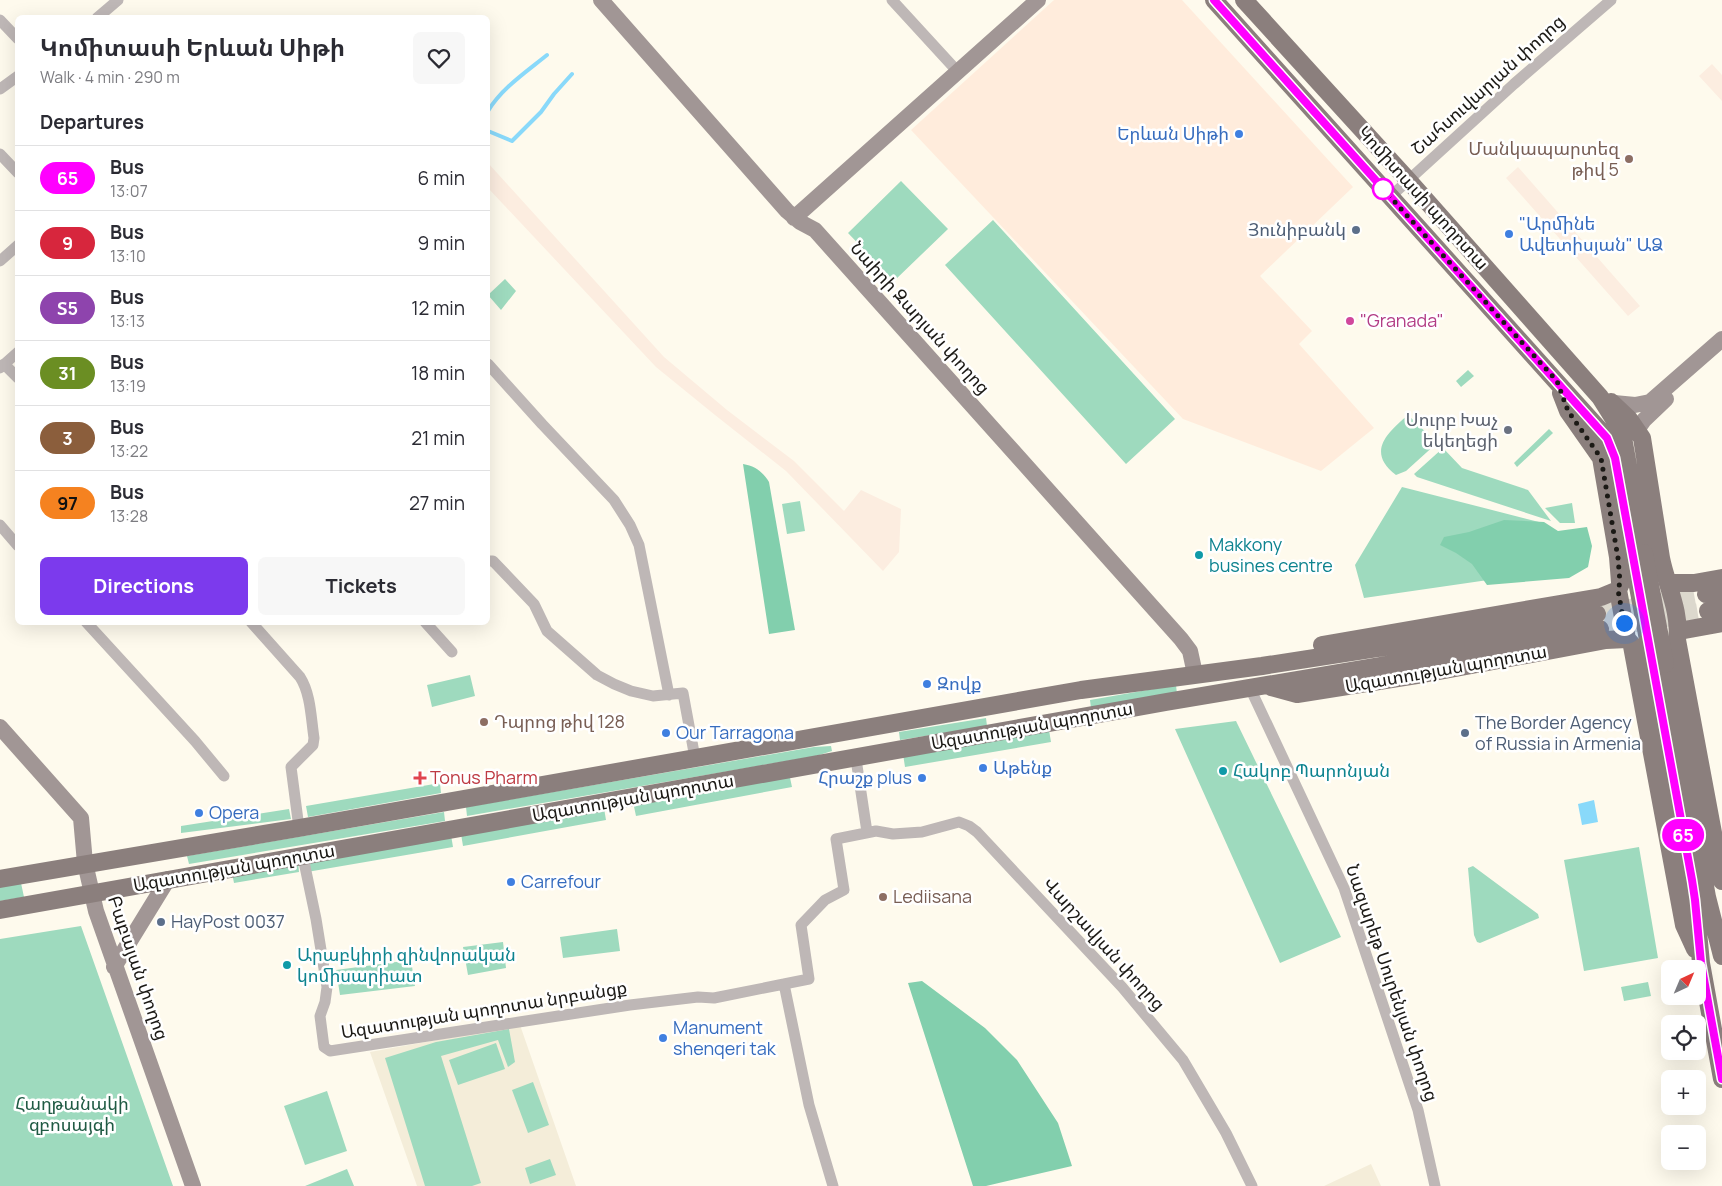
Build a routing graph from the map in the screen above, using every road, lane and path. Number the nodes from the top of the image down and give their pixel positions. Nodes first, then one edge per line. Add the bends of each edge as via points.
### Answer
1 (118, 0) edge
2 (600, 0) edge
3 (892, 0) edge
4 (1026, 0) edge
5 (1038, 0) edge
6 (1214, 0) edge
7 (1244, 0) edge
8 (1611, 0) edge
9 (100, 15) edge
10 (0, 20) edge
11 (15, 36) edge
12 (955, 69) junction
13 (15, 78) edge
14 (0, 89) edge
15 (1, 158) edge
16 (15, 170) edge
17 (1408, 180) junction
18 (1390, 197) junction
19 (791, 215) junction
20 (15, 248) edge
21 (0, 261) edge
22 (1722, 339) edge
23 (1722, 348) edge
24 (15, 355) edge
25 (2, 366) edge
26 (490, 366) edge
27 (15, 376) edge
28 (1557, 381) junction
29 (1607, 400) junction
30 (1637, 430) junction
31 (0, 526) edge
32 (15, 543) edge
33 (1638, 554) junction
34 (490, 561) edge
35 (1663, 576) junction
36 (1722, 578) edge
37 (1622, 583) junction
38 (1722, 623) edge
39 (89, 625) edge
40 (254, 625) edge
41 (428, 625) edge
42 (1675, 639) junction
43 (1633, 645) junction
44 (452, 652) dead end
45 (1659, 665) junction
46 (1262, 666) junction
47 (1195, 674) junction
48 (1258, 687) junction
49 (1081, 690) junction
50 (669, 695) junction
51 (1086, 716) junction
52 (0, 727) edge
53 (695, 758) junction
54 (856, 758) junction
55 (224, 776) dead end
56 (299, 828) junction
57 (868, 832) junction
58 (303, 856) junction
59 (85, 864) junction
60 (0, 879) edge
61 (168, 879) junction
62 (1722, 881) edge
63 (91, 893) junction
64 (0, 910) edge
65 (1722, 956) edge
66 (1700, 960) edge
67 (1701, 960) edge
68 (114, 967) junction
69 (784, 984) junction
70 (1706, 991) edge
71 (1722, 1080) edge
72 (193, 1186) edge
73 (834, 1186) edge
74 (1252, 1186) edge
75 (1435, 1186) edge

1 - 9 street
2 - 19 street, Նաիրի Զարյան փողոց
3 - 12 street
4 - 12 street
5 - 12 street
6 - 18 main road, Կոմիտասի պողոտա
7 - 17 main road, Կոմիտասի պողոտա
8 - 17 street, Շահսուվարյան փողոց
10 - 11 street
12 - 19 street
13 - 14 street
15 - 16 street
17 - 18 street, Շահսուվարյան փողոց
17 - 29 main road, Կոմիտասի պողոտա
18 - 28 main road, Կոմիտասի պողոտա
19 - 47 street, Նաիրի Զարյան փողոց via 815,230 1133,585 1190,651
20 - 21 street
22 - 29 street via 1650,402 1635,405
23 - 30 street via 1655,409
24 - 25 street
25 - 27 street
26 - 50 street via 614,500 630,525 639,545
28 - 33 main road, Կոմիտասի պողոտա via 1610,444
28 - 37 main road, Կոմիտասի պողոտա via 1568,411 1601,458
29 - 30 main road, Կոմիտասի պողոտա via 1630,419
29 - 33 main road, Կոմիտասի պողոտա via 1622,432
30 - 35 main road, Կոմիտասի պողոտա via 1642,438
31 - 32 street
33 - 45 main road, bridge
34 - 50 street via 534,604 547,631 598,675 631,692
35 - 36 main road via 1694,583
35 - 42 main road, Կոմիտասի պողոտա
37 - 43 main road, Կոմիտասի պողոտա
37 - 46 main road, Ազատության պողոտա via 1601,597 1287,651
38 - 42 main road
39 - 55 street
40 - 56 street via 300,677 307,692 313,745 291,767
41 - 44 street
42 - 62 main road, Կոմիտասի պողոտա
43 - 48 main road, Ազատության պողոտա via 1598,642 1296,694
43 - 66 main road, Կոմիտասի պողոտա via 1684,925
45 - 65 main road
45 - 67 main road via 1695,900
46 - 47 main road, Ազատության պողոտա
46 - 48 main road, Ազատության պողոտա via 1598,621
47 - 49 main road, Ազատության պողոտա
48 - 51 main road, Ազատության պողոտա
48 - 75 street, Նազարեթ Սուրենյան փողոց via 1344,888 1418,1110
49 - 51 main road
49 - 53 main road, Ազատության պողոտա
50 - 53 street via 683,693
51 - 54 main road, Ազատության պողոտա
52 - 59 street, Բաբայան փողոց via 81,818
53 - 56 main road, Ազատության պողոտա
54 - 57 street
54 - 58 main road, Ազատության պողոտա
56 - 59 main road, Ազատության պողոտա
57 - 69 street, Վարշավյան փողոց via 836,839 844,890 824,900 801,926 809,979
57 - 74 street, Վարշավյան փողոց via 922,832 959,822 977,832 1122,987 1183,1060 1226,1133
58 - 61 main road, Ազատության պողոտա
58 - 69 street, Ազատության պողոտա նրբանցք via 327,987 320,1016 324,1047 330,1051 620,1007 698,997 714,998
59 - 60 main road, Ազատության պողոտա
59 - 63 street, Բաբայան փողոց
61 - 63 main road, Ազատության պողոտա
61 - 68 street
63 - 64 main road, Ազատության պողոտա
63 - 68 street, Բաբայան փողոց
68 - 72 street, Բաբայան փողոց
69 - 73 street via 809,1105
70 - 71 main road

